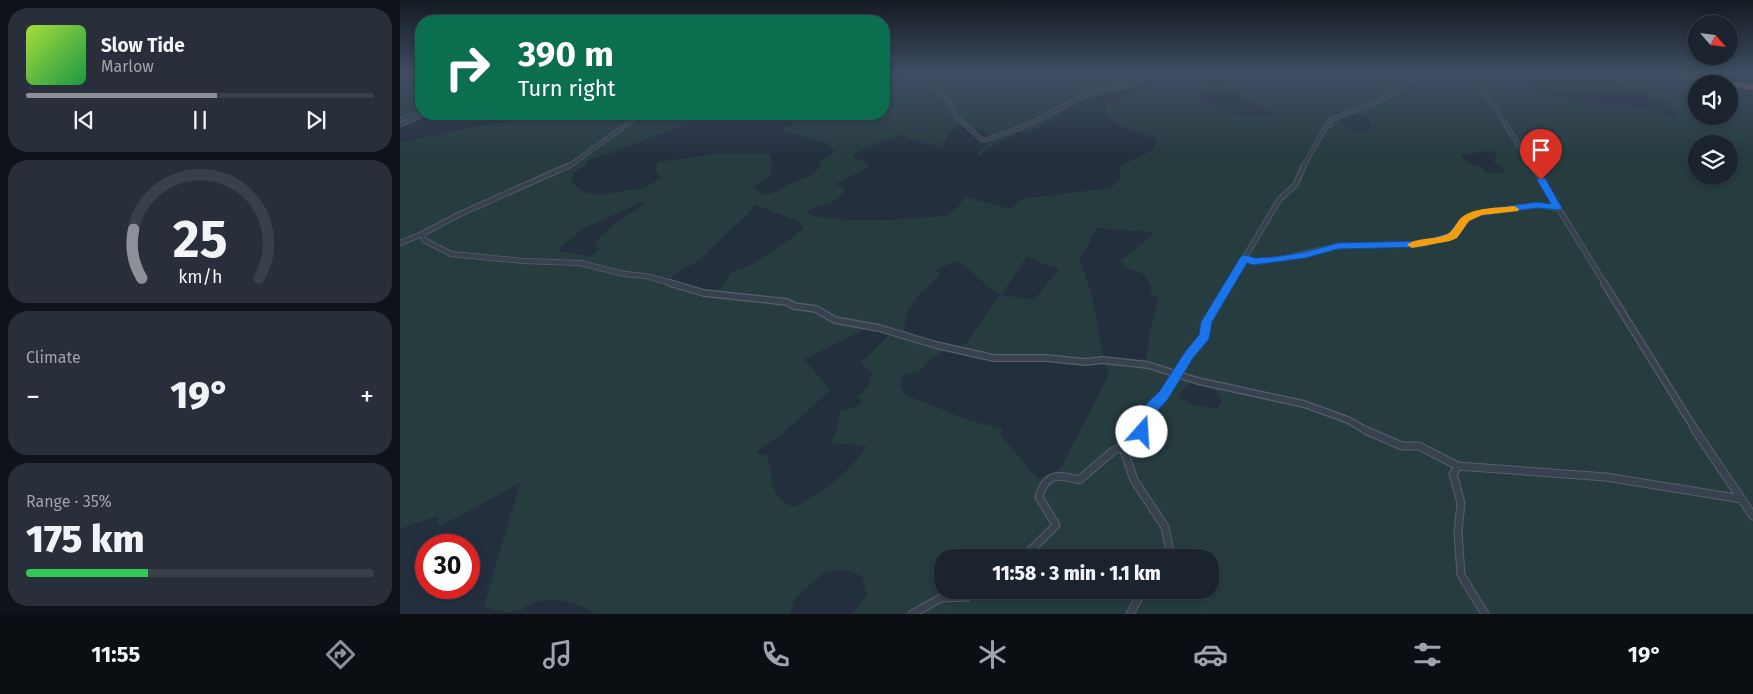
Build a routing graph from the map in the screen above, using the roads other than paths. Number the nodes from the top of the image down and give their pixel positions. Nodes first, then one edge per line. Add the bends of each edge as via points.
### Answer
1 (948, 101) edge
2 (1074, 101) edge
3 (1379, 101) edge
4 (1490, 101) edge
5 (415, 115) edge
6 (400, 119) edge
7 (415, 119) edge
8 (633, 120) edge
9 (400, 125) edge
10 (1558, 208) junction
11 (422, 234) junction
12 (400, 243) edge
13 (1245, 258) junction
14 (1179, 374) junction
15 (1123, 448) junction
16 (1458, 466) junction
17 (1742, 499) junction
18 (1753, 516) edge
19 (1034, 549) edge
20 (1167, 549) edge
21 (939, 599) edge
22 (1138, 599) edge
23 (912, 614) edge
24 (1130, 614) edge
25 (1486, 614) edge

1 - 2 street via 954,114 986,140 1030,124
3 - 13 street via 1330,120 1331,124 1309,154 1296,184 1279,200
4 - 10 street
5 - 6 street
7 - 9 street
8 - 11 street via 568,167
10 - 13 street via 1537,205 1480,213 1465,219 1453,235 1426,244 1338,246 1286,258 1253,262
10 - 17 street via 1701,440
11 - 12 street
11 - 14 street via 424,240 451,254 580,263 646,276 704,293 787,302 816,309 835,320 994,358 1115,361 1148,365
13 - 14 street via 1206,322 1204,336
14 - 15 street via 1142,421 1142,432
14 - 16 street via 1304,404 1348,420 1402,446 1419,446
15 - 19 street via 1113,452 1079,480 1061,475 1048,478 1042,484 1038,497 1056,525
15 - 20 street via 1128,453 1128,468 1135,484 1164,525
16 - 17 street via 1606,477
16 - 25 street via 1453,474 1462,503 1458,532 1461,575
17 - 18 street
21 - 23 street
22 - 24 street

